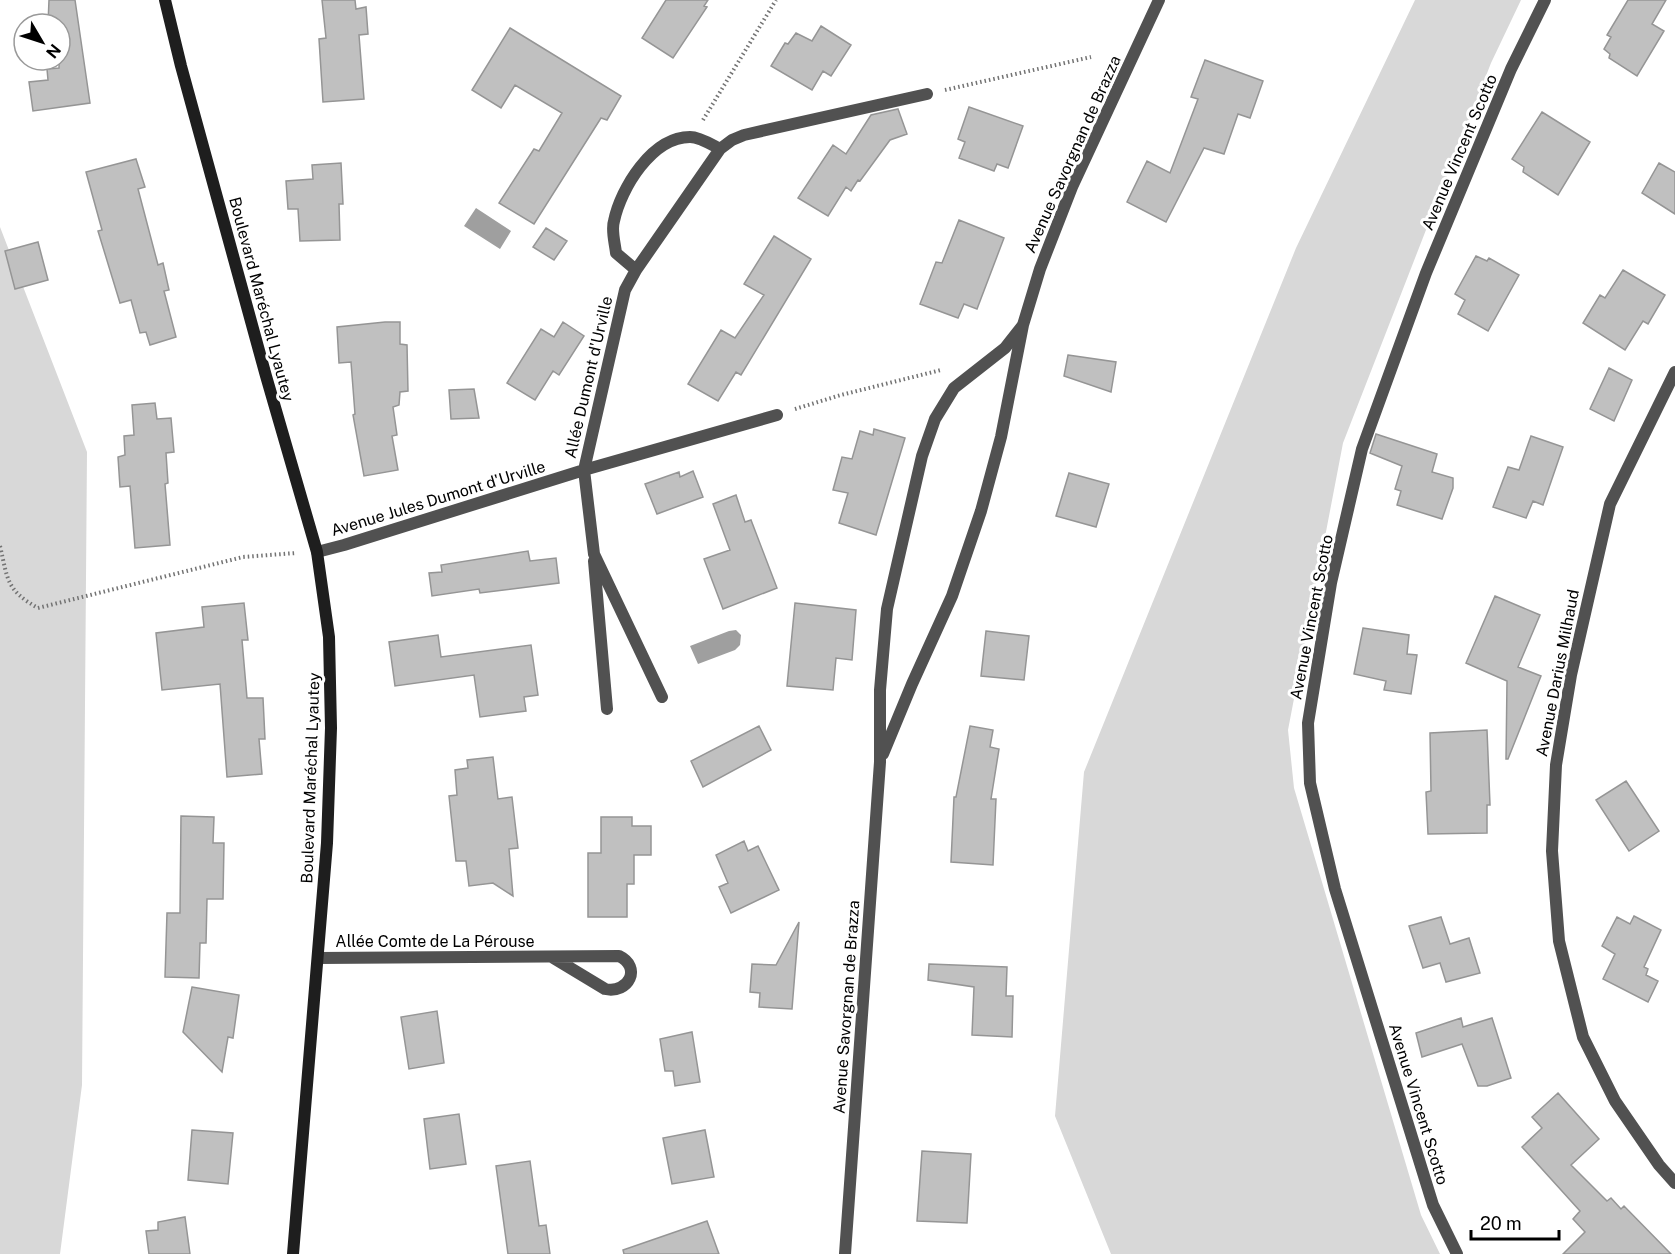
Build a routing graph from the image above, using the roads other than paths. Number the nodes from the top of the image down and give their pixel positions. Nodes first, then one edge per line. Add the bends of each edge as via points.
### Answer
1 (165, 0) edge
2 (1159, 0) edge
3 (1545, 0) edge
4 (927, 94) road end
5 (720, 149) junction
6 (636, 270) junction
7 (1023, 325) junction
8 (1675, 372) edge
9 (777, 415) dead end
10 (584, 470) junction
11 (316, 552) junction
12 (594, 554) junction
13 (662, 697) dead end
14 (607, 709) dead end
15 (880, 762) junction
16 (552, 957) junction
17 (318, 958) junction
18 (1675, 1183) edge
19 (293, 1254) edge
20 (845, 1254) edge
21 (1457, 1254) edge

1 - 11 main road, Boulevard Maréchal Lyautey
2 - 7 street, Avenue Savorgnan de Brazza via 1072,187
3 - 21 street, Avenue Vincent Scotto via 1511,69 1426,273 1362,448 1331,583 1308,723 1310,783 1335,889 1433,1205
4 - 5 street, Allée Dumont d'Urville via 744,135
5 - 6 street, Allée Dumont d'Urville
5 - 6 street via 692,137 676,140 650,154 626,186 613,223 616,253
6 - 10 street, Allée Dumont d'Urville via 625,290
7 - 15 street, Avenue Savorgnan de Brazza via 1001,437 981,511 952,596
7 - 15 street, Avenue Savorgnan de Brazza via 1005,348 954,388 935,419 922,456 887,609 880,690
8 - 18 street, Avenue Darius Milhaud via 1611,504 1559,743 1552,850 1558,941 1583,1037 1615,1101
9 - 10 street, Avenue Jules Dumont d'Urville
10 - 11 street, Avenue Jules Dumont d'Urville
10 - 12 street, Allée Dumont d'Urville
11 - 17 main road, Boulevard Maréchal Lyautey via 329,637 331,728
12 - 13 street, Allée Dumont d'Urville
12 - 14 street
15 - 20 street, Avenue Savorgnan de Brazza
16 - 16 street, Allée Comte de La Pérouse via 619,956 631,966 631,975 627,984 613,991
16 - 17 street, Allée Comte de La Pérouse
17 - 19 main road, Boulevard Maréchal Lyautey

